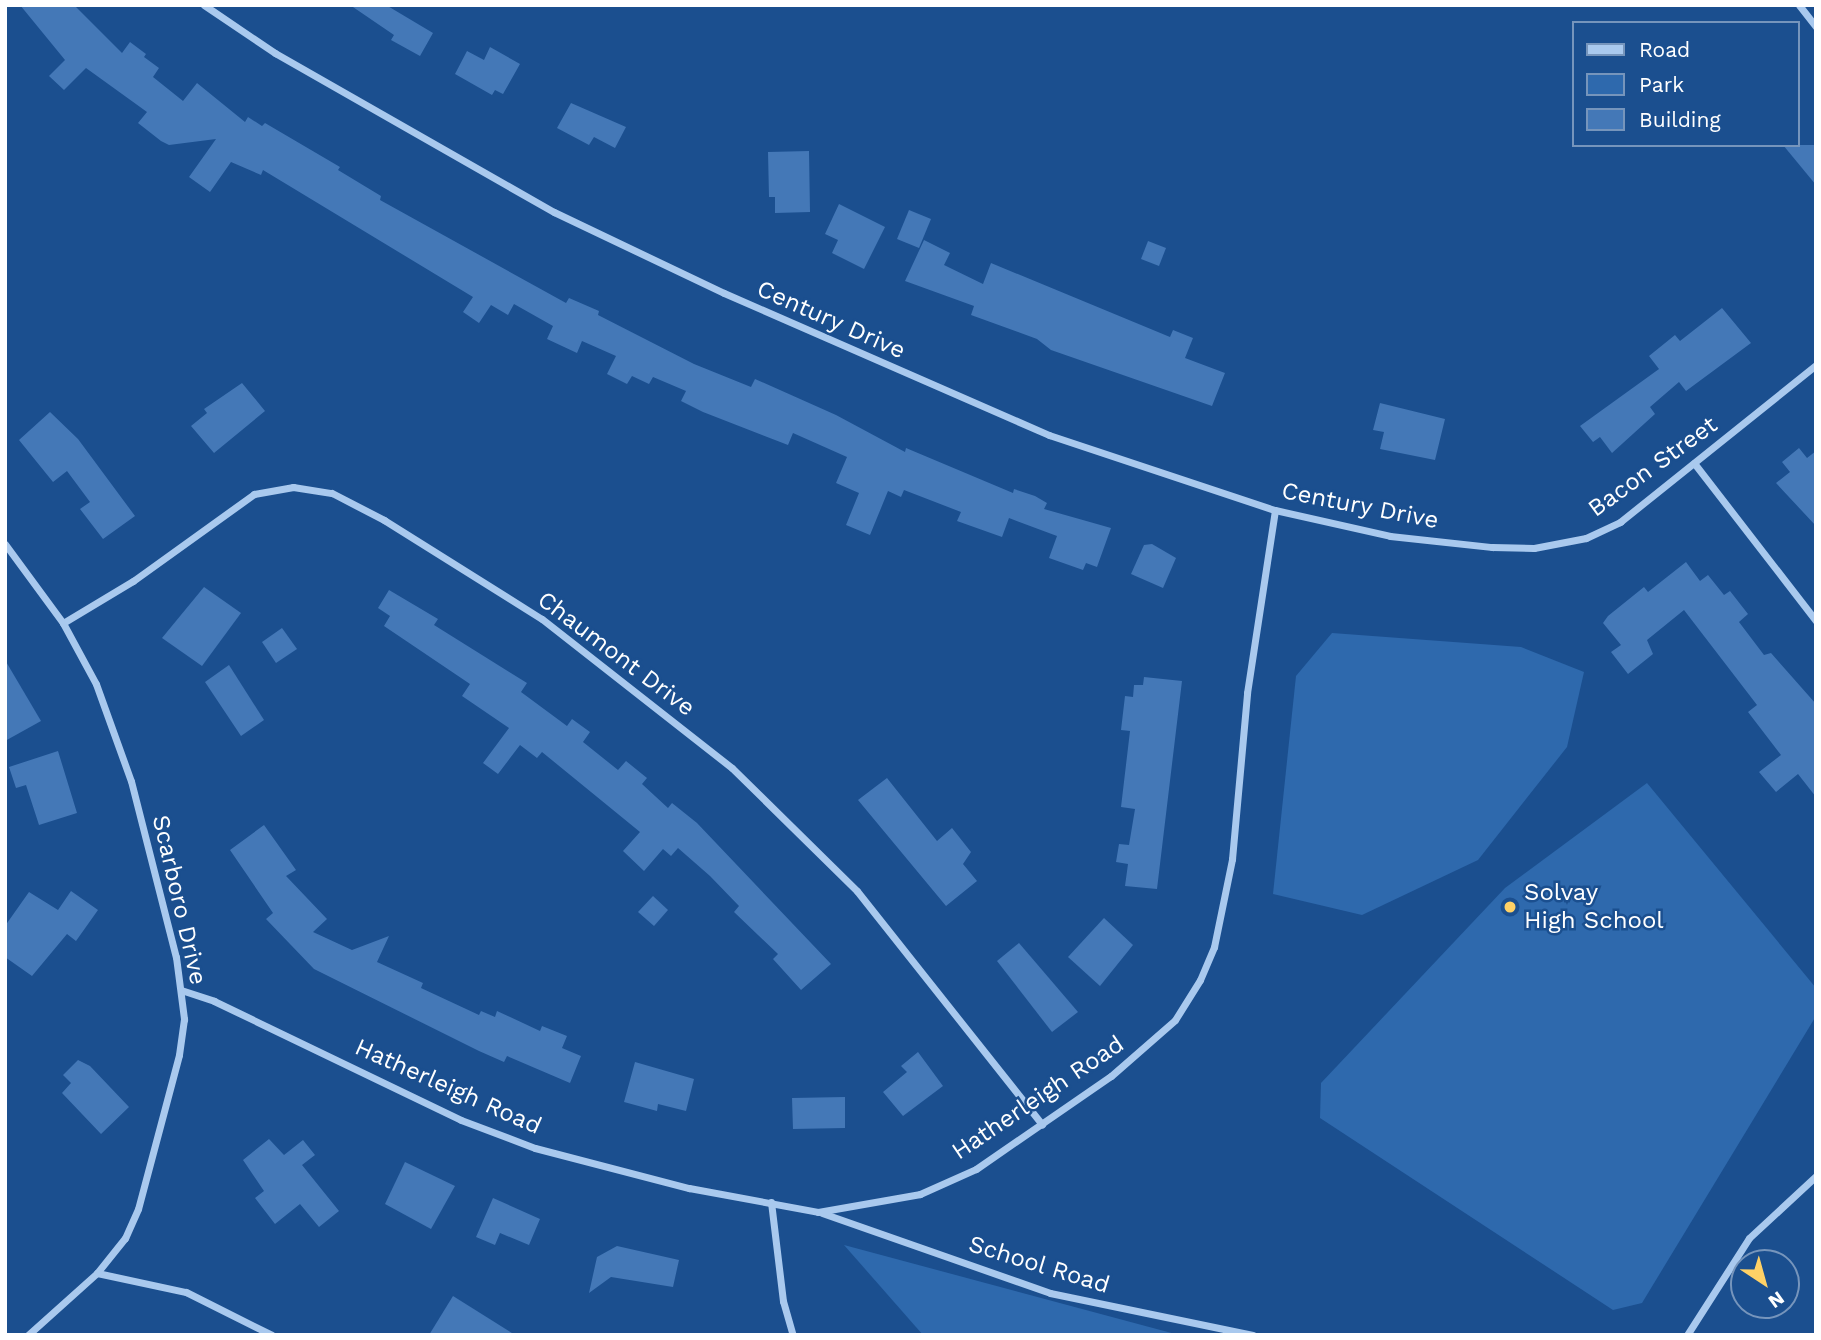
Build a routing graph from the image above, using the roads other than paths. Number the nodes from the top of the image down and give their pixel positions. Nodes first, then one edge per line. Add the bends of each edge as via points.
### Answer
1 (204, 5) edge
2 (1799, 5) edge
3 (1816, 27) edge
4 (1816, 365) edge
5 (1694, 463) junction
6 (1275, 510) junction
7 (5, 544) edge
8 (1492, 547) joint
9 (1816, 621) edge
10 (63, 623) junction
11 (181, 990) junction
12 (1042, 1124) junction
13 (1816, 1176) edge
14 (771, 1202) junction
15 (818, 1212) junction
16 (97, 1273) junction
17 (28, 1335) edge
18 (272, 1335) edge
19 (793, 1335) edge
20 (1253, 1335) edge
21 (1687, 1335) edge

1 - 6 street, Century Drive via 275,52 554,212 723,293 1049,435
2 - 3 street
4 - 5 street, Bacon Street
5 - 8 street, Bacon Street via 1620,522 1586,538 1534,548
5 - 9 street
6 - 8 street, Century Drive via 1390,536
6 - 12 street, Hatherleigh Road via 1247,693 1231,859 1214,947 1175,1020 1111,1076
7 - 10 street, Scarboro Drive
10 - 11 street, Scarboro Drive via 96,684 131,780
10 - 12 street, Chaumont Drive via 133,581 254,494 293,487 332,493 542,619 733,768 857,891
11 - 14 street, Hatherleigh Road via 214,1001 461,1119 535,1148 689,1188
11 - 16 street, Scarboro Drive via 180,1055 138,1209 125,1238
12 - 15 street, Hatherleigh Road via 976,1169 920,1194
13 - 21 street via 1749,1238
14 - 15 street, Hatherleigh Road
14 - 19 street via 783,1301
15 - 20 street, School Road via 1051,1293
16 - 17 street, Scarboro Drive
16 - 18 street via 186,1292

